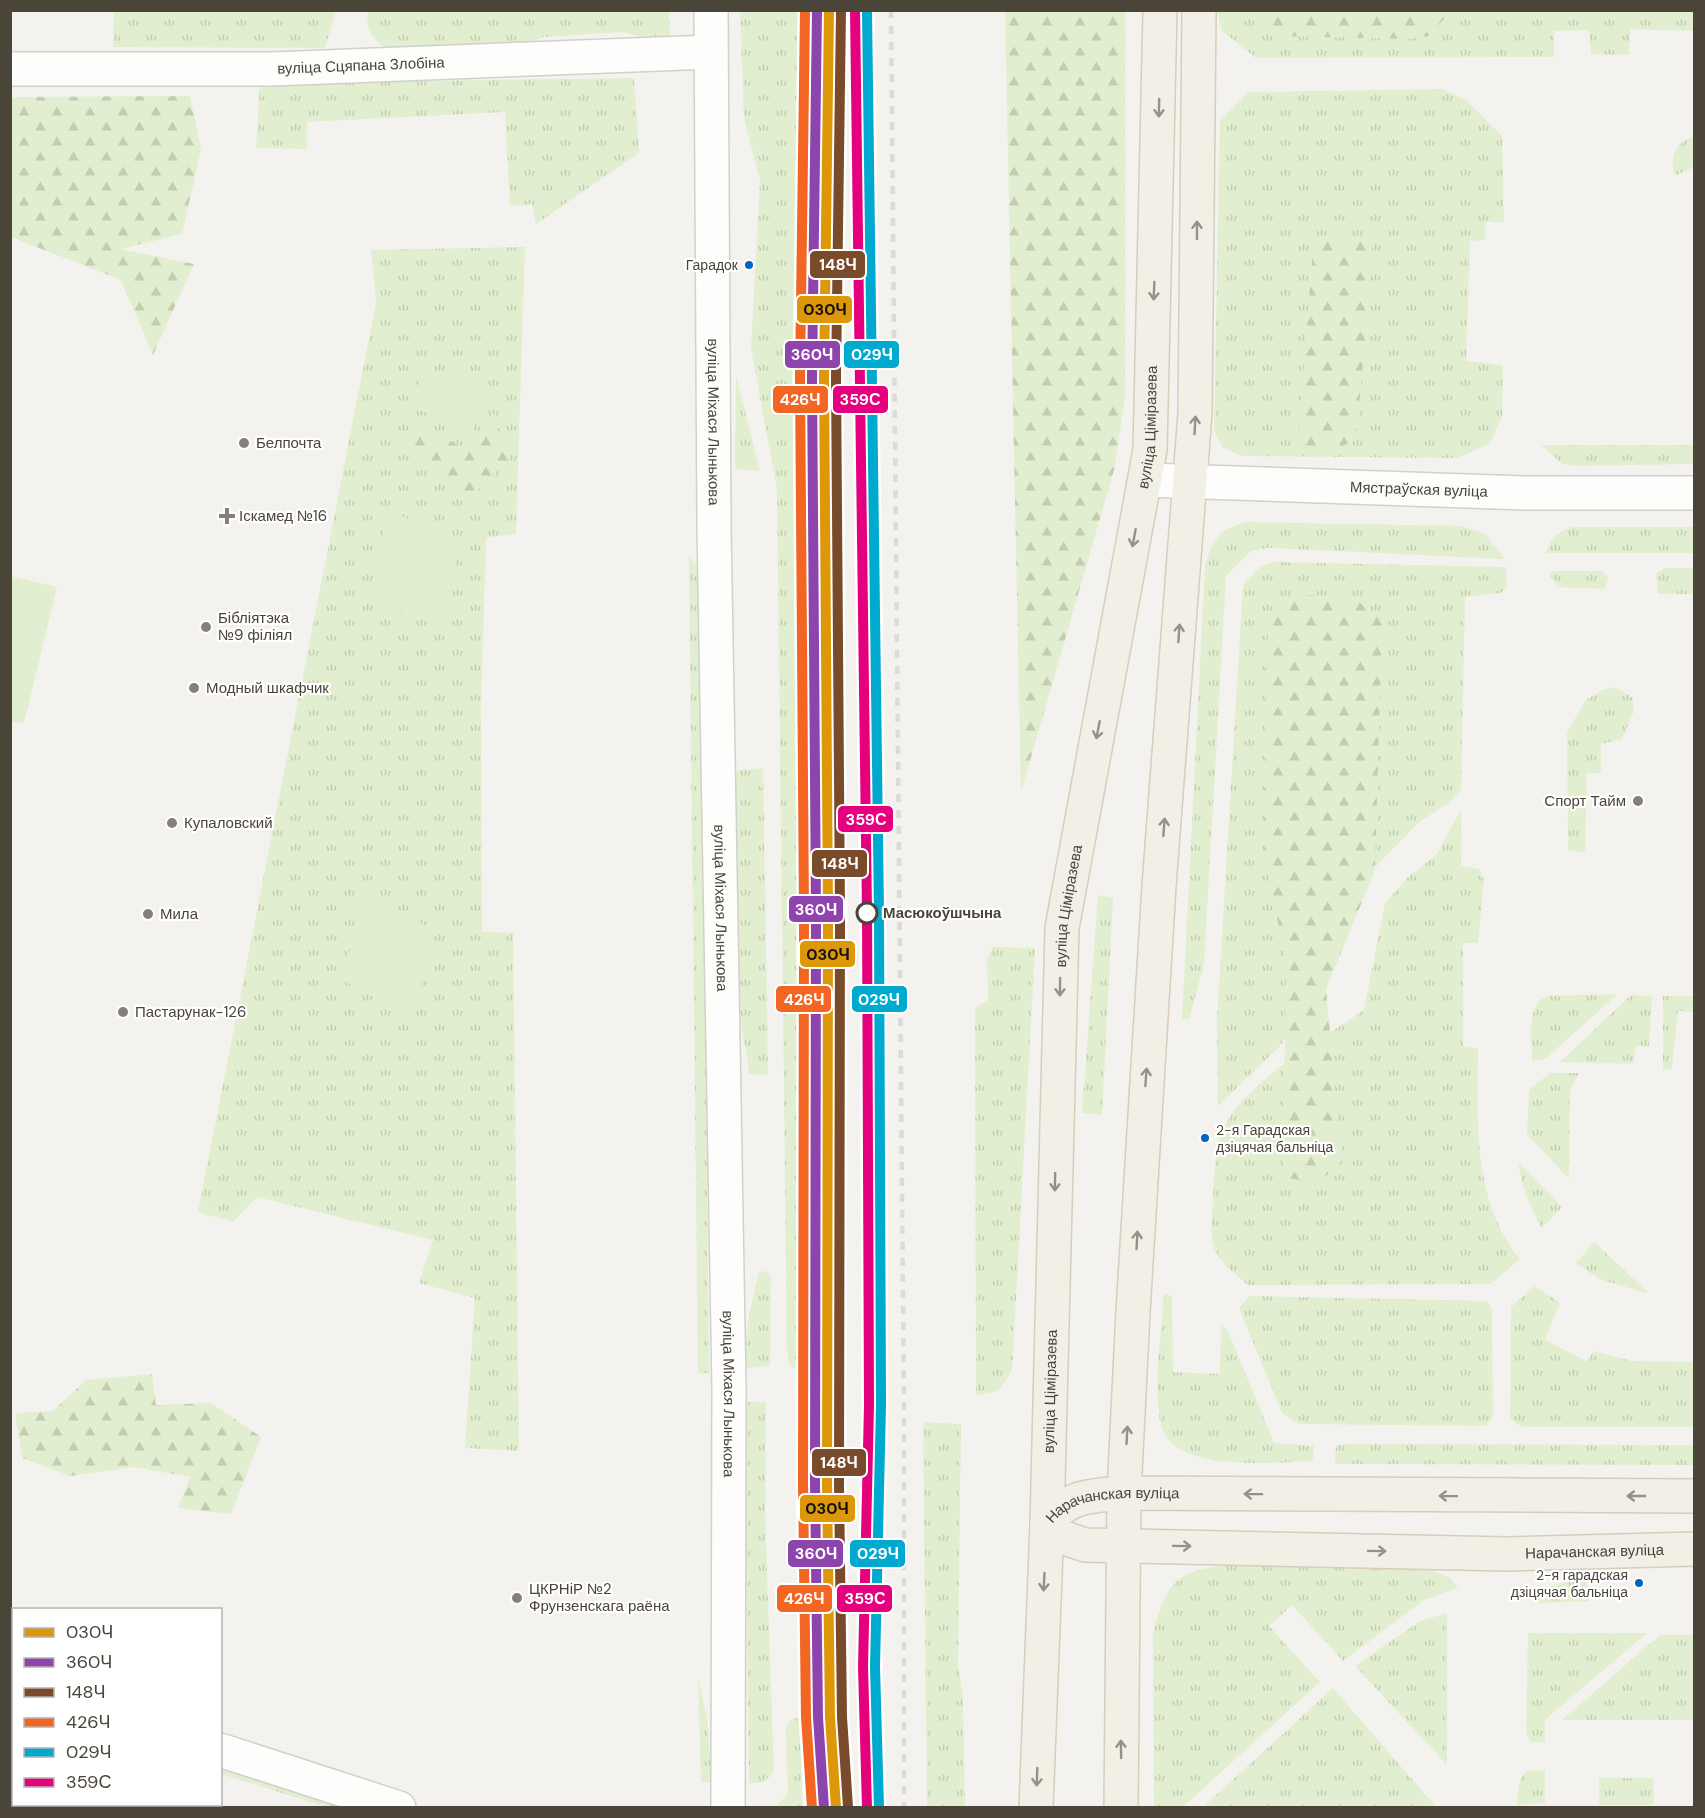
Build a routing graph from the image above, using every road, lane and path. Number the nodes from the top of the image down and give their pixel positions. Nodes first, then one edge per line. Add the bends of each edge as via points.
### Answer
1 (711, 10) edge
2 (1160, 10) edge
3 (1199, 10) edge
4 (711, 52) junction
5 (10, 69) edge
6 (1145, 480) junction
7 (1191, 483) junction
8 (1695, 493) edge
9 (1124, 1493) junction
10 (1695, 1496) edge
11 (1047, 1523) junction
12 (1124, 1545) junction
13 (1695, 1549) edge
14 (222, 1751) edge
15 (399, 1808) edge
16 (728, 1808) edge
17 (1036, 1808) edge
18 (1121, 1808) edge

1 - 4 street, вуліца Міхася Лынькова
2 -> 6 main road, вуліца Ціміразева via 1150,450
7 -> 3 main road
4 - 5 street, вуліца Сцяпана Злобіна via 261,69
4 - 16 street, вуліца Міхася Лынькова via 729,1388
6 - 7 street, Мястраўская вуліца
6 -> 11 main road, вуліца Ціміразева via 1062,928
7 - 8 street, Мястраўская вуліца via 1526,493
9 -> 7 main road via 1143,1124
10 -> 9 main road, Нарачанская вуліца
9 - 11 main road, Нарачанская вуліца via 1086,1496 1057,1509
9 - 12 main road
11 - 12 main road, Нарачанская вуліца via 1053,1534 1066,1540 1085,1545
11 -> 17 main road, вуліца Ціміразева
12 -> 13 main road, Нарачанская вуліца via 1507,1554
18 -> 12 main road
14 - 15 street

